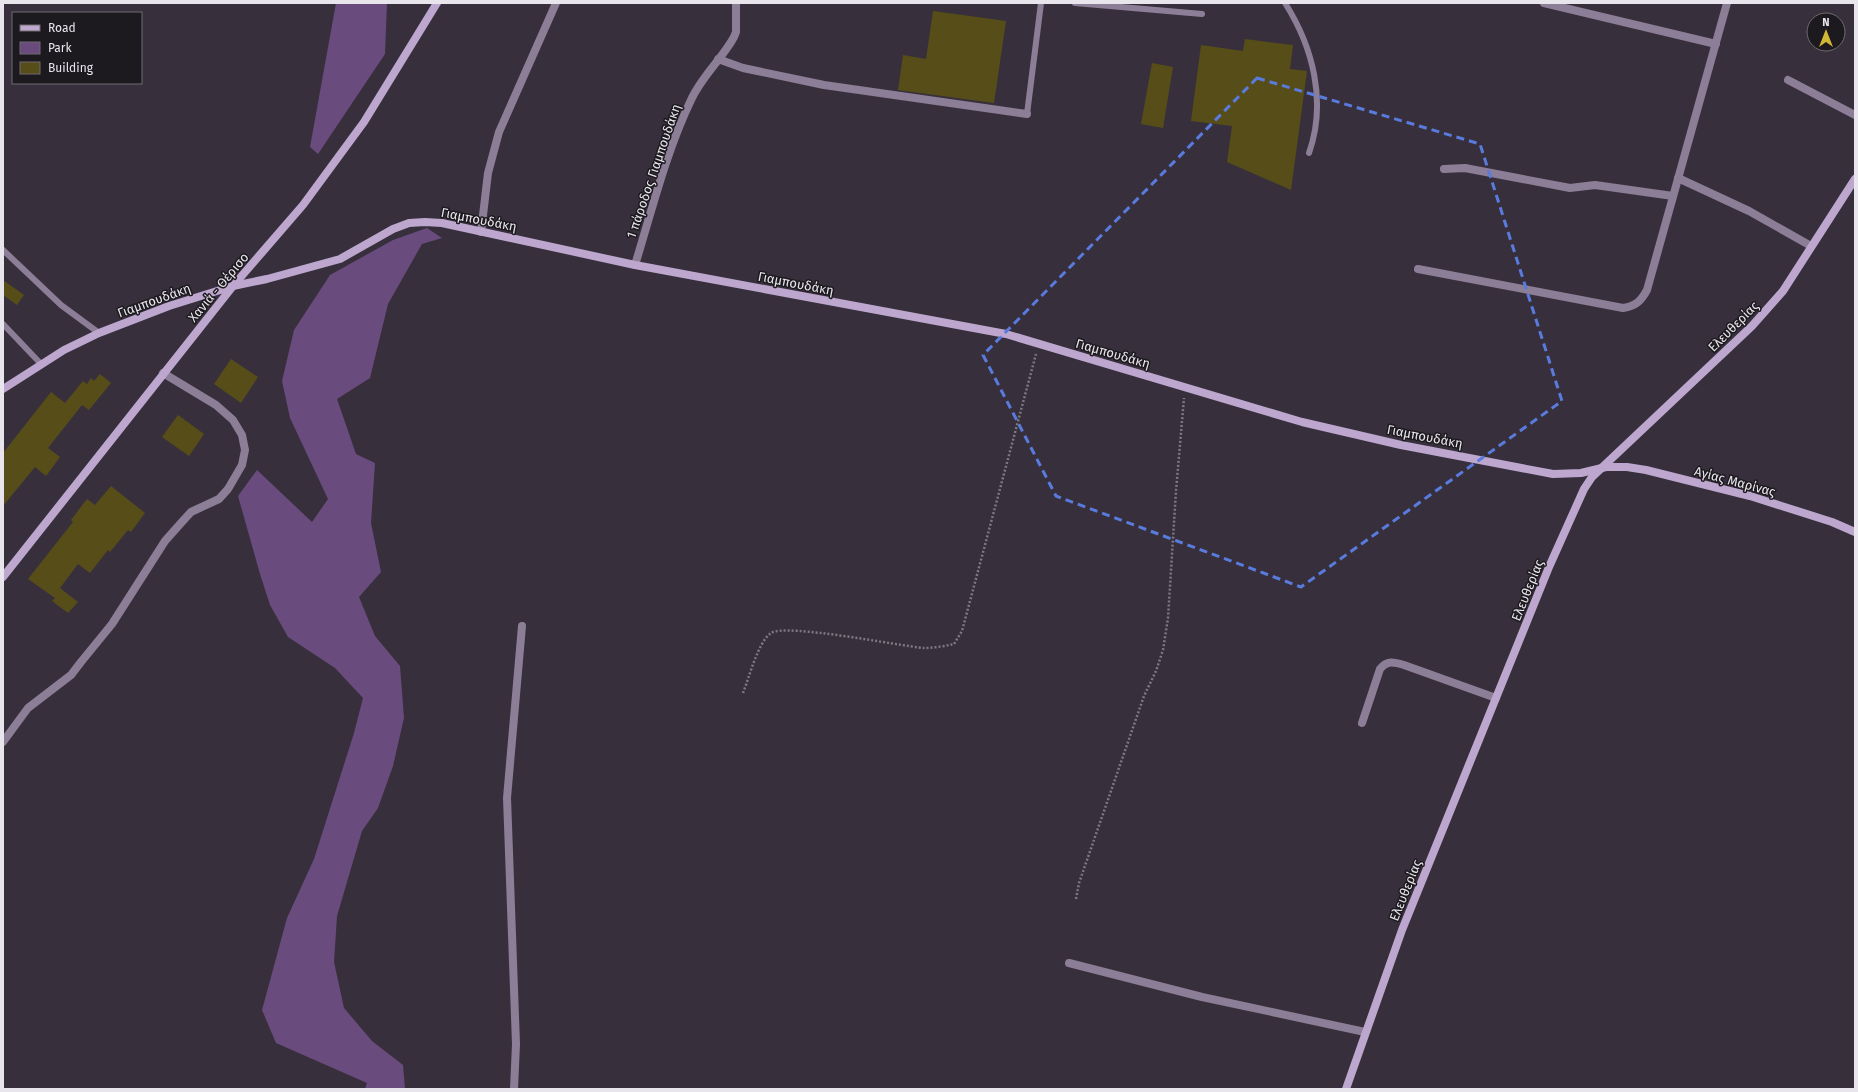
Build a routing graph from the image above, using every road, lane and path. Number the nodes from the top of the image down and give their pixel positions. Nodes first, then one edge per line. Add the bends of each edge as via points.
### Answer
1 (437, 3) edge
2 (556, 3) edge
3 (736, 3) edge
4 (1041, 3) edge
5 (1074, 3) edge
6 (1285, 3) edge
7 (1544, 3) edge
8 (1727, 3) edge
9 (1202, 14) dead end
10 (1716, 44) junction
11 (718, 59) junction
12 (1788, 80) dead end
13 (1028, 114) joint
14 (1855, 115) edge
15 (1309, 153) dead end
16 (1444, 169) dead end
17 (1678, 178) junction
18 (1855, 179) edge
19 (1673, 196) junction
20 (481, 232) junction
21 (1811, 246) junction
22 (3, 250) edge
23 (635, 265) junction
24 (1418, 269) dead end
25 (233, 286) junction
26 (3, 324) edge
27 (99, 333) junction
28 (1039, 344) junction
29 (41, 364) junction
30 (164, 372) junction
31 (1185, 387) junction
32 (3, 390) edge
33 (1606, 467) junction
34 (1855, 532) edge
35 (3, 577) edge
36 (522, 626) dead end
37 (743, 693) dead end
38 (1496, 698) junction
39 (1362, 723) dead end
40 (3, 742) edge
41 (1076, 899) dead end
42 (1069, 962) dead end
43 (1365, 1032) junction
44 (514, 1089) edge
45 (1346, 1089) edge

1 - 25 main road, Χανιά - Θέρισο via 364,122 303,205
2 - 20 street via 499,132 488,173
3 - 11 street, 1 πάροδος Γιαμπουδάκη via 736,32
4 - 13 lane
5 - 9 lane
6 - 15 lane via 1296,20 1314,67 1316,119
7 - 10 street
8 - 10 street
10 - 17 street
11 - 13 street via 743,68 824,85
11 - 23 street, 1 πάροδος Γιαμπουδάκη via 690,101 668,158
12 - 14 street
16 - 19 street via 1465,168 1570,188 1595,185
17 - 19 street
17 - 21 street via 1749,211
18 - 21 main road, Ελευθερίας
19 - 24 street via 1647,290 1642,300 1631,306 1615,306
20 - 23 main road, Γιαμπουδάκη
20 - 25 main road, Γιαμπουδάκη via 442,223 409,224 393,229 340,259
21 - 33 main road, Ελευθερίας via 1783,291 1752,326 1638,433
22 - 27 lane via 61,305
23 - 28 main road, Γιαμπουδάκη via 1006,334
25 - 27 main road, Γιαμπουδάκη via 169,306
25 - 30 main road, Χανιά - Θέρισο
26 - 29 lane
27 - 29 main road, Γιαμπουδάκη
28 - 31 main road, Γιαμπουδάκη
28 - 37 path via 962,631 954,644 925,648 782,630 771,633 762,644
29 - 32 main road, Γιαμπουδάκη
30 - 35 main road, Χανιά - Θέρισο
30 - 40 street via 233,420 242,435 245,450 242,465 219,499 191,512 165,541 112,624 70,675 28,708
31 - 33 main road, Γιαμπουδάκη via 1309,424 1553,474 1581,473
31 - 41 path via 1168,618 1163,650 1144,696 1079,883
33 - 34 main road, Αγίας Μαρίνας via 1646,470 1750,496
33 - 38 main road, Ελευθερίας via 1588,482 1584,489 1549,566
36 - 44 street via 507,798 516,1044
38 - 39 street via 1391,662 1380,670
38 - 43 main road, Ελευθερίας via 1402,930
42 - 43 street via 1202,997
43 - 45 main road, Ελευθερίας

